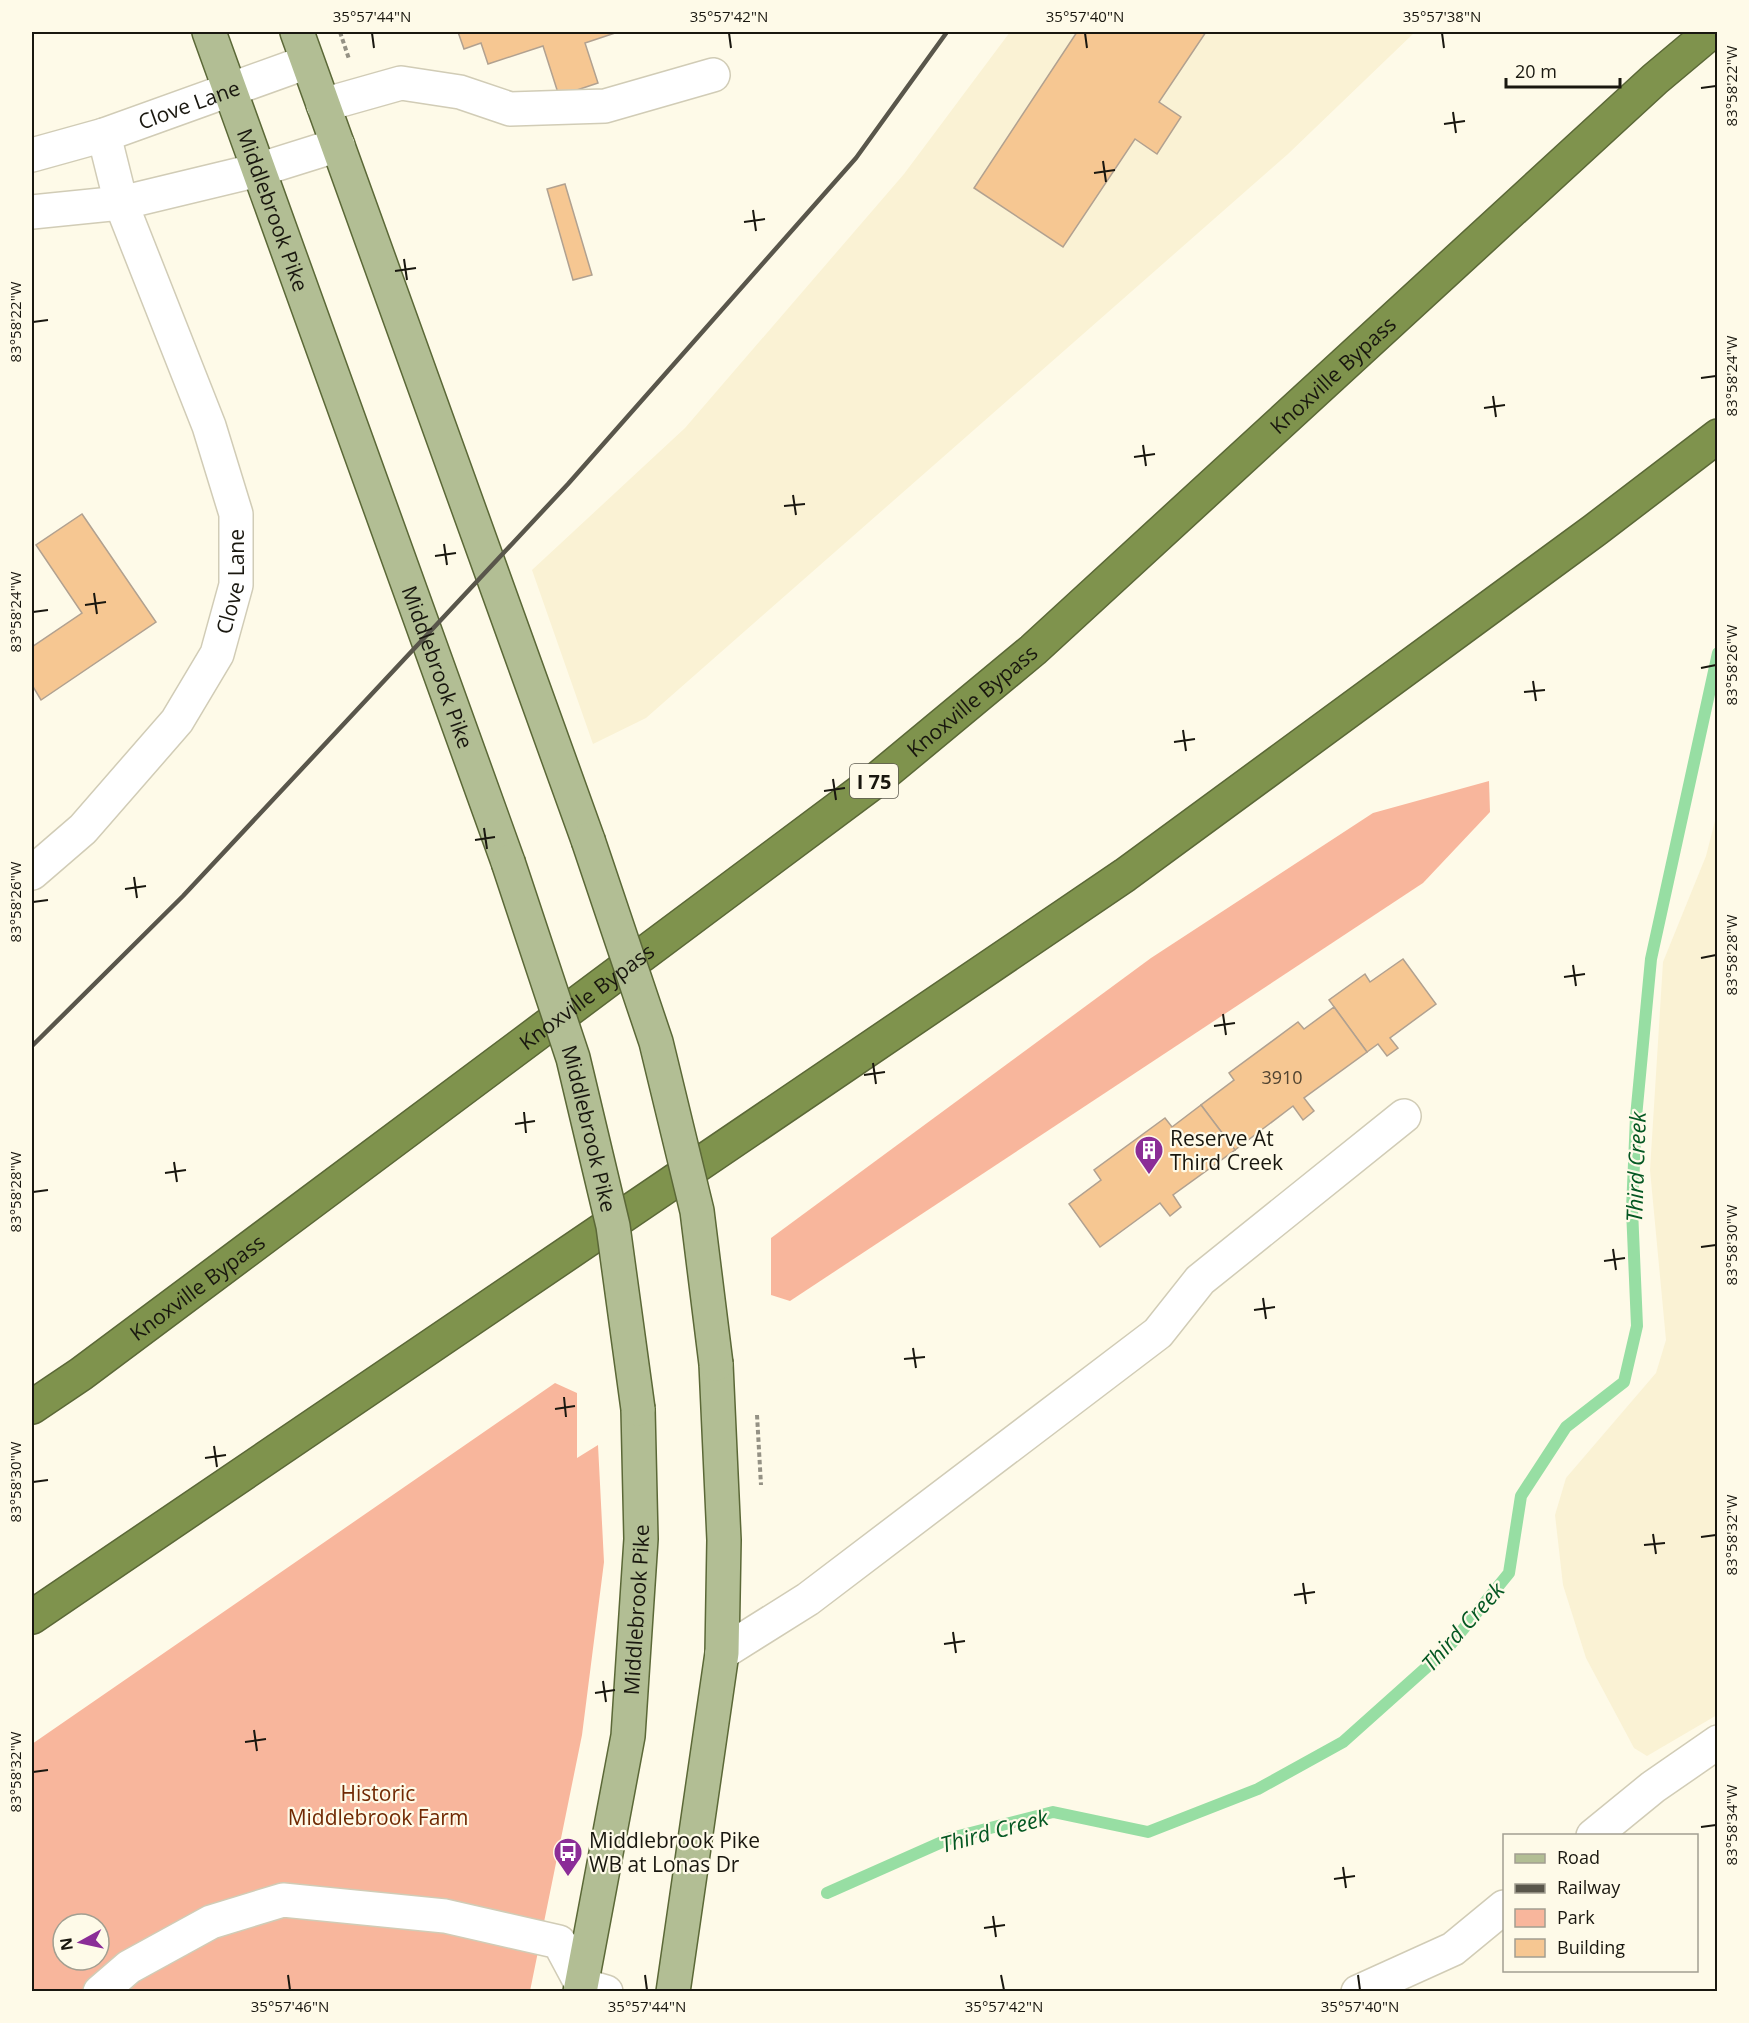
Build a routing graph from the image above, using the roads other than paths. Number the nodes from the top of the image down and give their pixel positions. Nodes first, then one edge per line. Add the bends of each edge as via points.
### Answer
1 (209, 32) edge
2 (297, 32) edge
3 (1699, 32) edge
4 (1711, 32) edge
5 (307, 63) junction
6 (713, 75) dead end
7 (1655, 79) junction
8 (229, 90) junction
9 (323, 105) junction
10 (104, 135) junction
11 (338, 145) junction
12 (32, 154) edge
13 (258, 170) junction
14 (121, 203) junction
15 (32, 212) edge
16 (1718, 436) edge
17 (32, 873) edge
18 (1404, 1116) dead end
19 (32, 1407) edge
20 (32, 1617) edge
21 (722, 1653) junction
22 (1718, 1742) edge
23 (1595, 1834) edge
24 (1503, 1908) edge
25 (589, 1989) edge
26 (100, 1992) edge
27 (673, 1992) edge
28 (1358, 1992) edge

1 - 8 main road, Middlebrook Pike
2 - 5 main road
3 - 7 highway
4 - 7 highway, Knoxville Bypass / I 75
5 - 8 street, Clove Lane
5 - 9 main road
6 - 9 street via 605,106 510,109 460,92 401,83
7 - 19 highway, Knoxville Bypass / I 75 via 1033,650 874,781
8 - 10 street, Clove Lane
8 - 13 main road, Middlebrook Pike
9 - 11 main road
10 - 12 street
10 - 14 street, Clove Lane
11 - 13 street
11 - 21 main road, bridge via 588,840 656,1042 697,1210 716,1364 724,1540
13 - 14 street
13 - 25 main road, Middlebrook Pike, bridge via 508,862 573,1058 608,1203 638,1409 641,1539 628,1736
14 - 15 street
14 - 17 street, Clove Lane via 209,426 236,514 236,585 217,654 177,721 83,829
16 - 20 highway via 1125,875
18 - 21 street via 1200,1280 1158,1333 808,1599
21 - 27 main road
22 - 23 street via 1653,1787
24 - 28 street via 1453,1949
25 - 26 street via 559,1942 445,1916 283,1900 211,1922 129,1967

